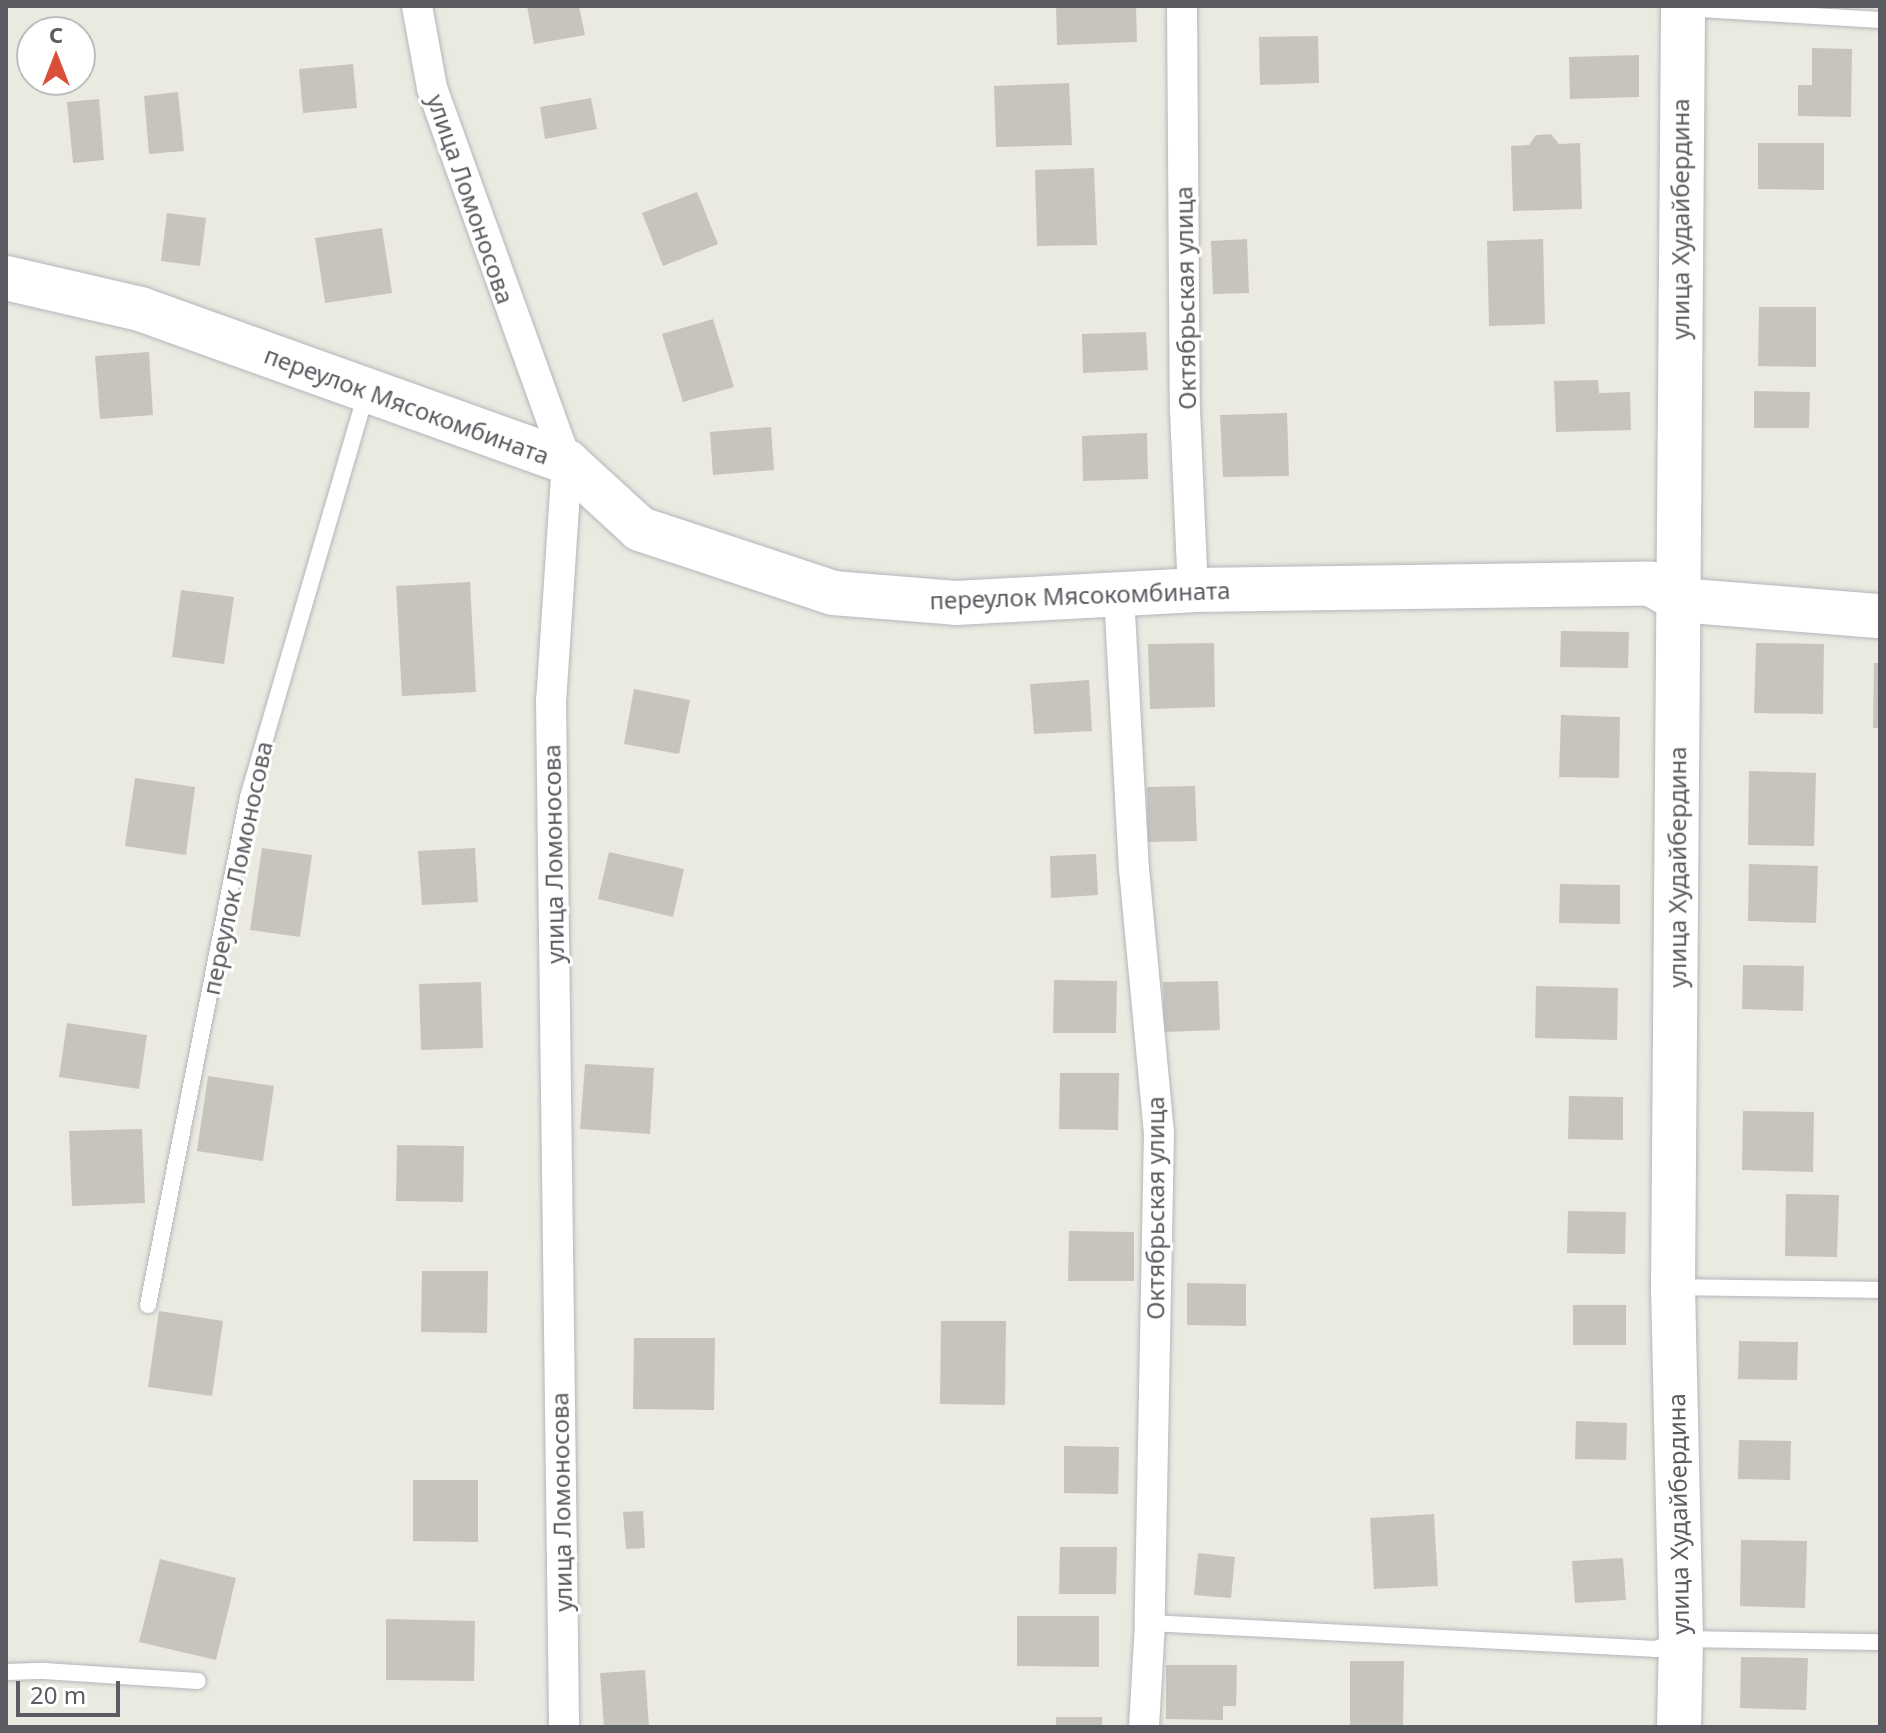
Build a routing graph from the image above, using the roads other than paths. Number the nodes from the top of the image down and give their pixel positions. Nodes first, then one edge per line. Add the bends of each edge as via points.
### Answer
1 (417, 6) edge
2 (1182, 6) edge
3 (1683, 7) edge
4 (1880, 20) edge
5 (6, 278) edge
6 (367, 391) junction
7 (567, 462) junction
8 (1193, 590) junction
9 (1119, 594) junction
10 (1679, 600) junction
11 (1880, 616) edge
12 (1673, 1287) junction
13 (1880, 1290) edge
14 (148, 1305) dead end
15 (1150, 1623) junction
16 (1681, 1639) junction
17 (1880, 1642) edge
18 (6, 1672) edge
19 (198, 1681) dead end
20 (564, 1727) edge
21 (1144, 1727) edge
22 (1679, 1727) edge

1 - 7 street, улица Ломоносова via 432,88
2 - 8 street, Октябрьская улица via 1185,410
3 - 4 lane
3 - 10 street, улица Худайбердина
5 - 6 street, переулок Мясокомбината via 140,309
6 - 7 street, переулок Мясокомбината
6 - 14 lane, переулок Ломоносова via 248,797
7 - 9 street, переулок Мясокомбината via 640,529 833,593 956,603
7 - 20 street, улица Ломоносова via 551,700
8 - 9 street, переулок Мясокомбината
8 - 10 street, переулок Мясокомбината via 1651,584
9 - 15 street, Октябрьская улица via 1134,869 1159,1132
10 - 11 street, переулок Мясокомбината
10 - 12 street, улица Худайбердина
12 - 13 lane
12 - 16 street, улица Худайбердина
15 - 16 lane via 1656,1649
15 - 21 street, Октябрьская улица
16 - 17 lane
16 - 22 street, улица Худайбердина
18 - 19 lane

